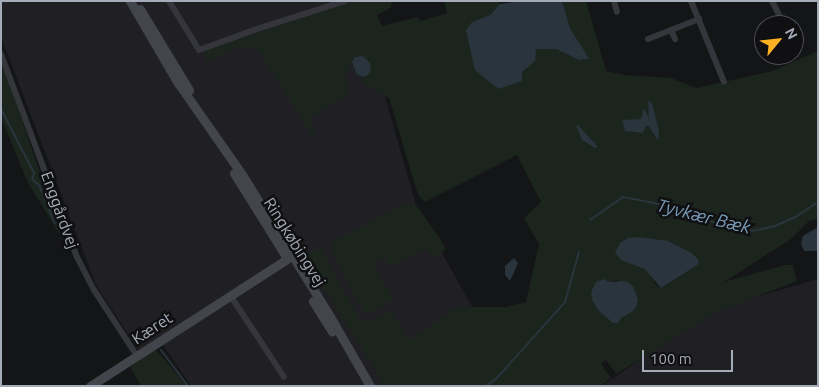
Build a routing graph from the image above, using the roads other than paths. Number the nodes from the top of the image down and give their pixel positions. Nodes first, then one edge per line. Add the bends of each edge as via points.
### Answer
1 (130, 1) edge
2 (134, 1) edge
3 (169, 1) edge
4 (345, 1) edge
5 (614, 1) edge
6 (691, 1) edge
7 (772, 1) edge
8 (618, 12) dead end
9 (779, 15) edge
10 (699, 19) junction
11 (671, 30) junction
12 (648, 40) dead end
13 (675, 40) dead end
14 (1, 54) edge
15 (724, 82) dead end
16 (207, 123) junction
17 (218, 141) junction
18 (287, 259) junction
19 (230, 295) junction
20 (137, 356) junction
21 (351, 356) junction
22 (284, 377) dead end
23 (90, 386) edge
24 (370, 386) edge

1 - 16 street, Ringkøbingvej via 178,83
2 - 16 street, Ringkøbingvej via 176,66
3 - 4 street via 199,50
5 - 8 street
6 - 10 street
7 - 9 street
10 - 11 street
10 - 15 street
11 - 12 street
11 - 13 street
14 - 20 street, Enggårdvej via 77,257 94,290
16 - 17 street, Ringkøbingvej
17 - 18 street, Ringkøbingvej
17 - 21 street, Ringkøbingvej via 248,183
18 - 19 street, Kæret
18 - 21 street, Ringkøbingvej
19 - 20 street, Kæret
19 - 22 street
20 - 23 street, Kæret
21 - 24 street, Ringkøbingvej

